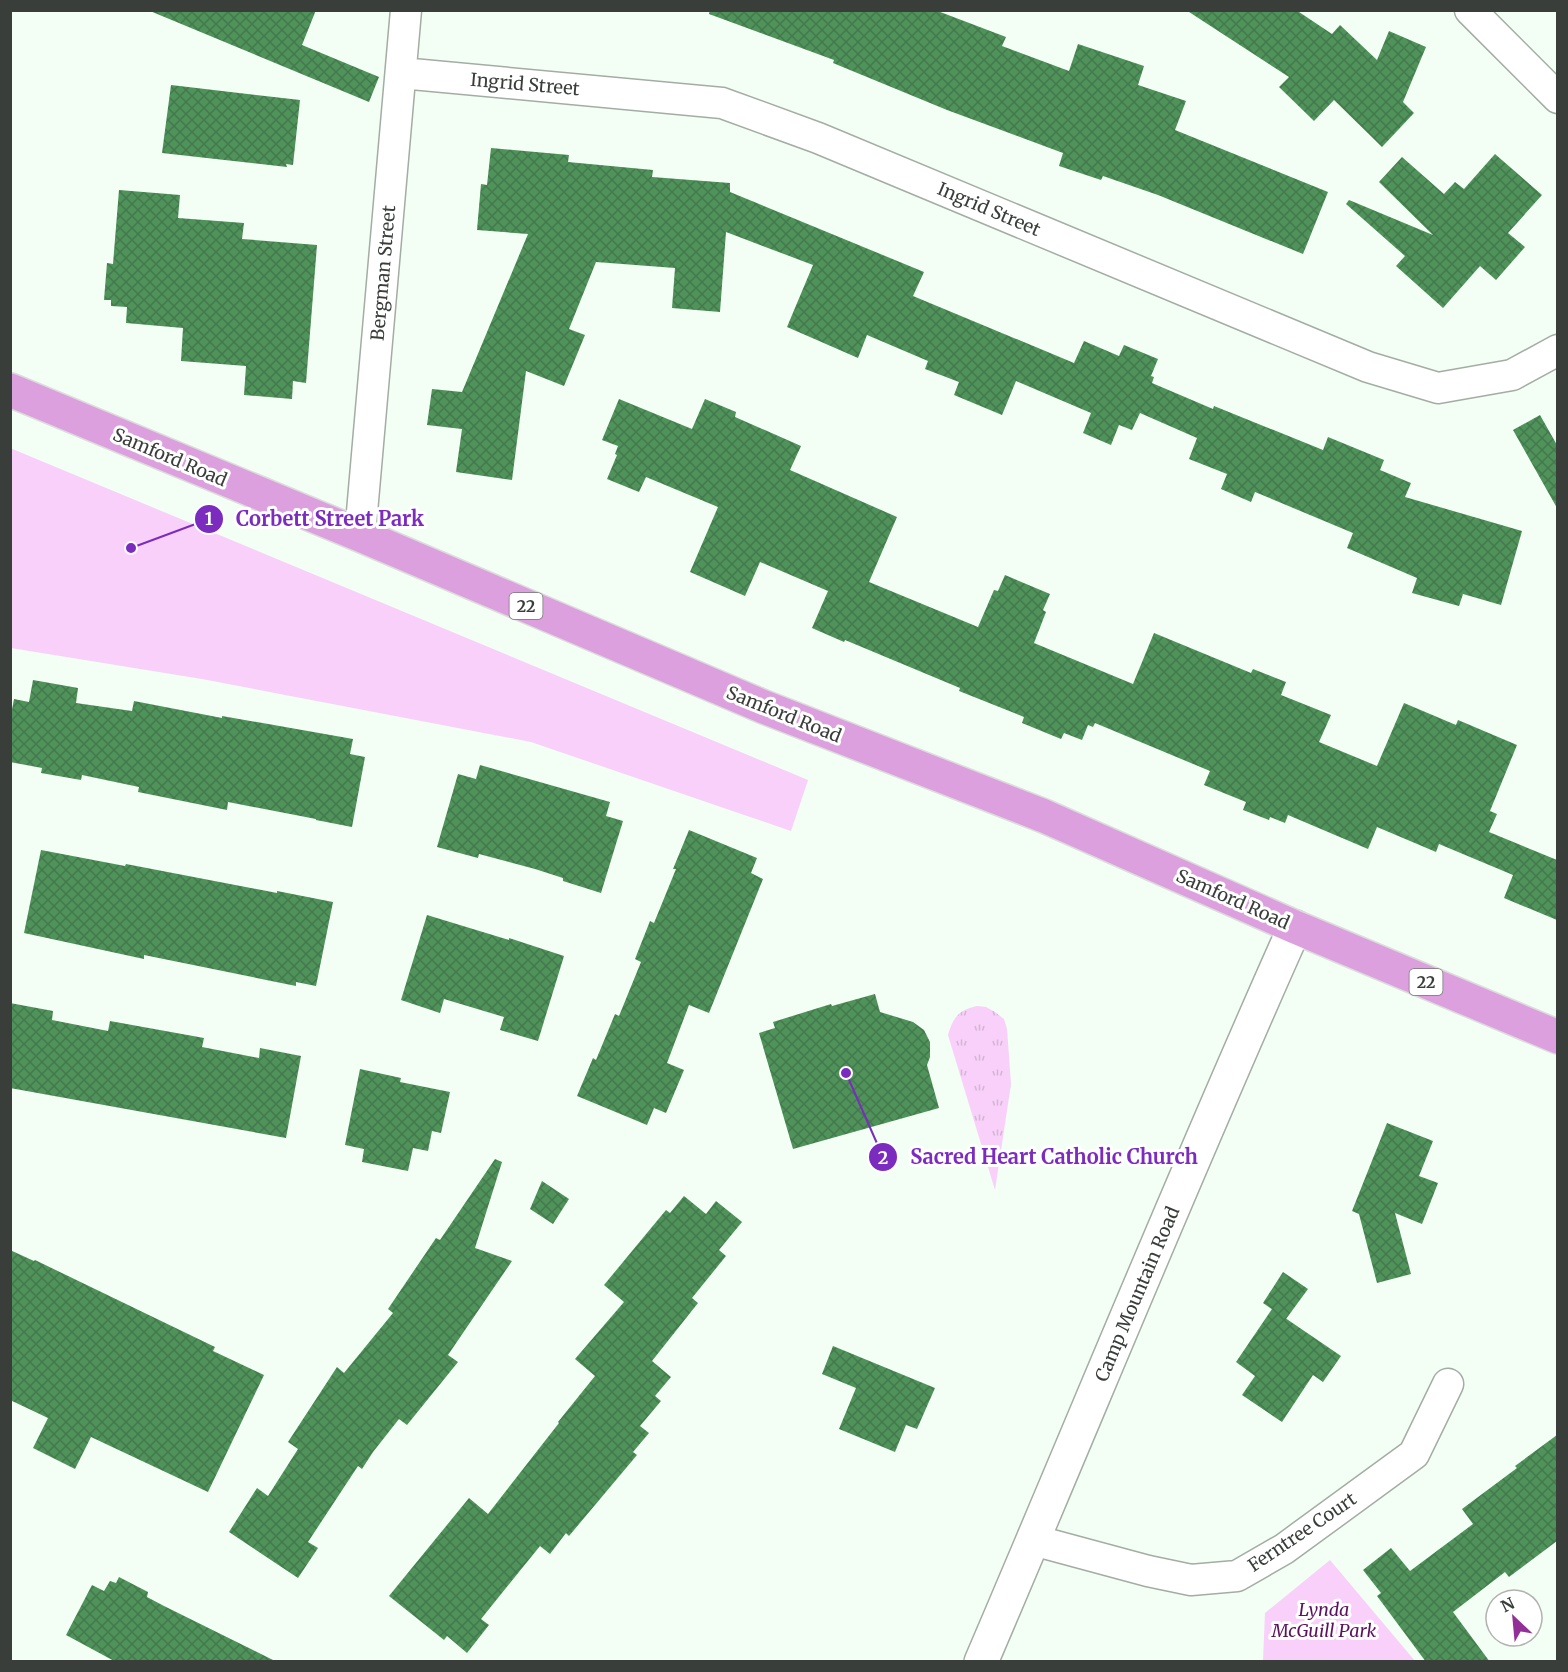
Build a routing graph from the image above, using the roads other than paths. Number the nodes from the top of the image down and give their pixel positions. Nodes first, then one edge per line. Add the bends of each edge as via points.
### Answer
1 (406, 10) edge
2 (1470, 10) edge
3 (401, 73) junction
4 (1557, 98) edge
5 (1557, 350) edge
6 (10, 390) edge
7 (360, 536) junction
8 (1295, 927) junction
9 (1557, 1037) edge
10 (1448, 1384) dead end
11 (1033, 1540) junction
12 (981, 1662) edge

1 - 3 street, Bergman Street
2 - 4 street
3 - 5 street, Ingrid Street via 722,103 818,138 1368,367 1438,388 1512,375
3 - 7 street, Bergman Street
6 - 7 main road, Samford Road / 22
7 - 8 main road, Samford Road / 22 via 764,707 1044,816
8 - 9 main road, Samford Road / 22
8 - 11 street, Camp Mountain Road
10 - 11 street, Ferntree Court via 1414,1454 1284,1549 1237,1576 1191,1580
11 - 12 street, Camp Mountain Road

